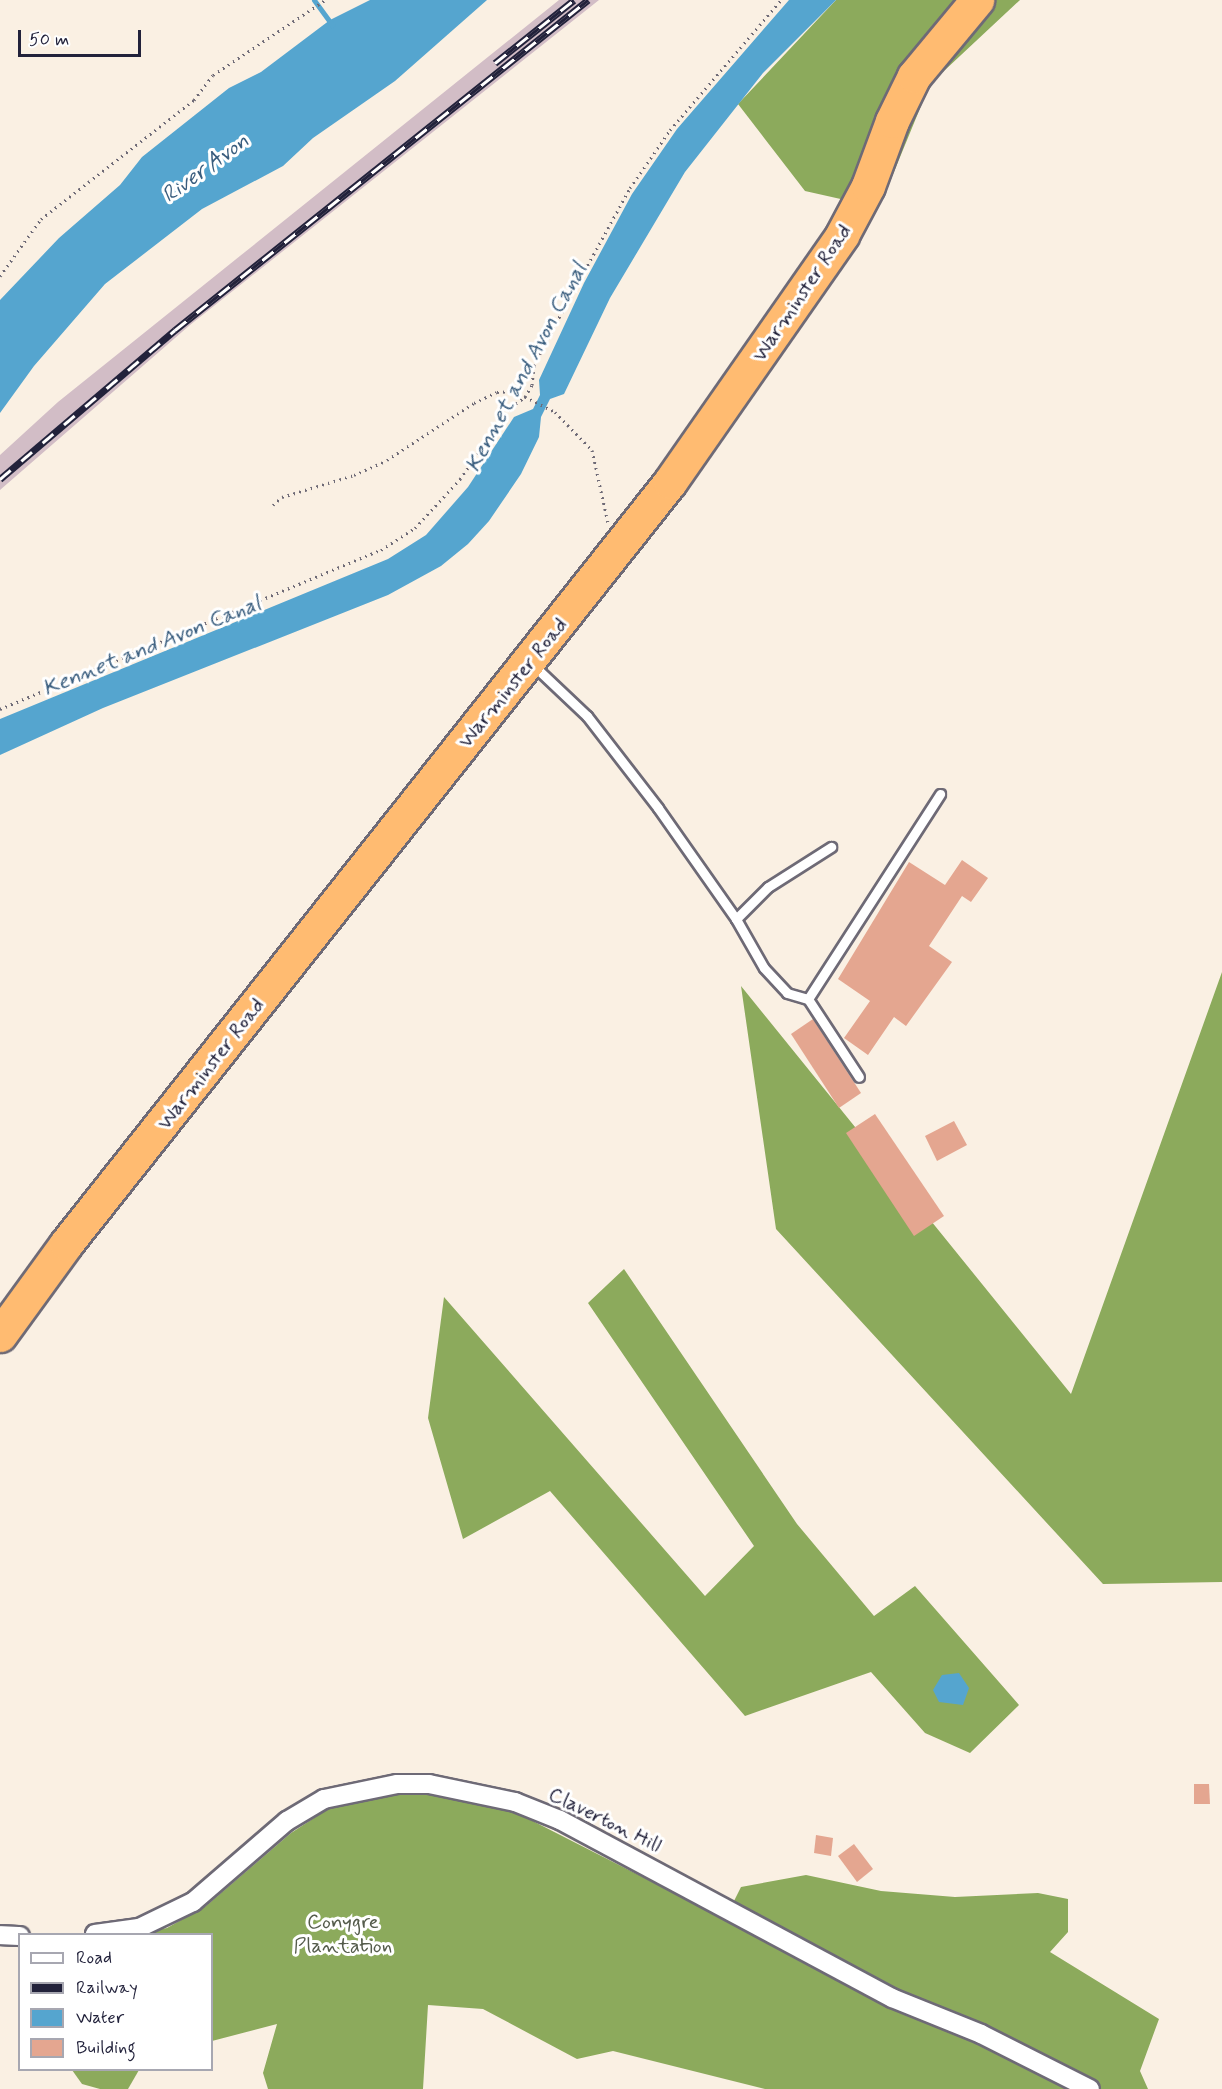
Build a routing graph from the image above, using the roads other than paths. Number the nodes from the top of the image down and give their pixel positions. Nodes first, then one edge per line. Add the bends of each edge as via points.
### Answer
1 (977, 0) edge
2 (531, 663) junction
3 (940, 794) dead end
4 (831, 847) dead end
5 (736, 919) junction
6 (808, 999) junction
7 (859, 1077) dead end
8 (0, 1335) edge
9 (108, 1933) edge
10 (0, 1935) edge
11 (18, 1936) edge
12 (1090, 2089) edge

1 - 2 highway, Warminster Road via 914,76 868,186 831,253 670,482
2 - 5 lane via 587,716
2 - 8 highway, Warminster Road via 66,1244
3 - 6 lane
4 - 5 lane via 768,887
5 - 6 lane via 765,968 787,993
6 - 7 lane
9 - 12 street, Claverton Hill via 139,1928 193,1902 287,1821 324,1799 397,1784 429,1784 515,1802 560,1820 892,1998 981,2034
10 - 11 street

